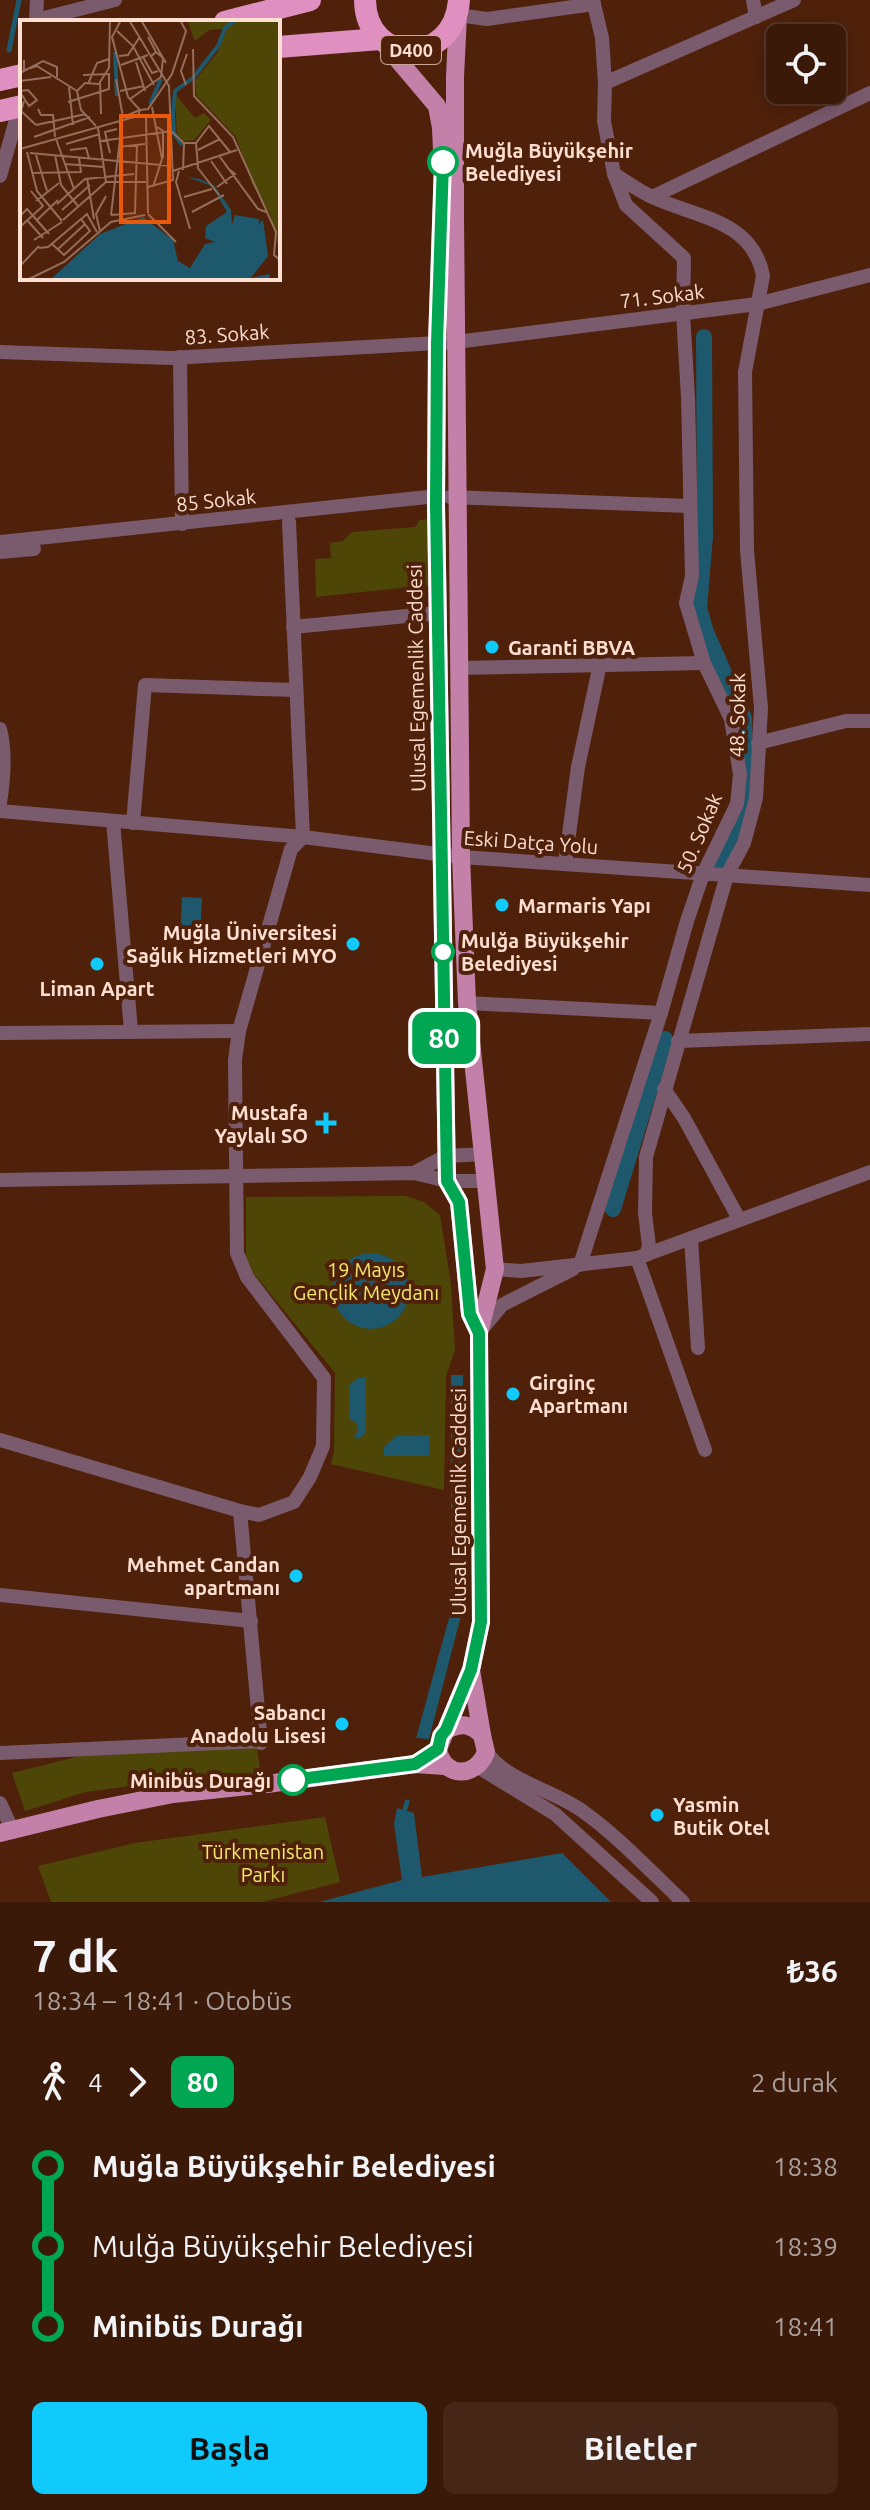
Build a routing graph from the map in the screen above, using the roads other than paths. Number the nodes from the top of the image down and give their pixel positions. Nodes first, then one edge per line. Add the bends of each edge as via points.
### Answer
1 (37, 0) edge
2 (115, 0) edge
3 (310, 0) edge
4 (365, 0) edge
5 (753, 0) edge
6 (794, 0) edge
7 (594, 2) edge
8 (460, 5) edge
9 (756, 17) junction
10 (233, 20) edge
11 (380, 39) junction
12 (280, 47) edge
13 (20, 75) edge
14 (0, 80) edge
15 (605, 83) junction
16 (870, 93) edge
17 (14, 108) edge
18 (614, 174) junction
19 (0, 176) edge
20 (652, 197) junction
21 (870, 275) edge
22 (757, 304) junction
23 (683, 313) junction
24 (456, 342) junction
25 (437, 343) junction
26 (0, 352) edge
27 (180, 357) junction
28 (457, 496) junction
29 (437, 500) junction
30 (689, 506) junction
31 (289, 522) junction
32 (182, 524) junction
33 (0, 542) edge
34 (0, 552) edge
35 (438, 613) junction
36 (293, 627) junction
37 (704, 663) junction
38 (600, 664) junction
39 (458, 668) junction
40 (295, 690) junction
41 (870, 721) edge
42 (0, 729) edge
43 (758, 743) junction
44 (0, 803) edge
45 (0, 811) edge
46 (113, 821) junction
47 (133, 823) junction
48 (303, 837) junction
49 (440, 856) junction
50 (461, 857) junction
51 (565, 864) junction
52 (703, 874) junction
53 (727, 875) junction
54 (870, 885) edge
55 (467, 1003) junction
56 (661, 1013) junction
57 (131, 1031) junction
58 (239, 1031) junction
59 (0, 1033) edge
60 (870, 1034) edge
61 (678, 1041) junction
62 (664, 1089) junction
63 (484, 1154) junction
64 (446, 1156) junction
65 (870, 1172) edge
66 (414, 1173) junction
67 (234, 1178) junction
68 (0, 1180) edge
69 (447, 1181) junction
70 (487, 1181) junction
71 (739, 1219) junction
72 (691, 1238) junction
73 (642, 1257) junction
74 (580, 1265) junction
75 (495, 1269) junction
76 (479, 1333) junction
77 (698, 1348) dead end
78 (0, 1440) edge
79 (705, 1450) dead end
80 (240, 1511) junction
81 (0, 1595) edge
82 (251, 1621) junction
83 (471, 1670) junction
84 (446, 1730) junction
85 (482, 1751) junction
86 (0, 1753) edge
87 (442, 1757) junction
88 (0, 1803) edge
89 (6, 1831) edge
90 (652, 1902) edge
91 (683, 1902) edge

1 - 2 street via 36,20
3 - 10 highway
4 - 11 highway, D400 via 370,27
5 - 9 street
6 - 9 street
7 - 8 street via 487,19
7 - 15 street, 50. Sokak
8 - 11 highway, D400 via 451,30 426,49 410,51
8 - 24 main road, Ulusal Egemenlik Caddesi via 455,77
9 - 15 street
11 - 12 highway, D400
11 - 25 main road, Ulusal Egemenlik Caddesi via 437,106 443,172
13 - 14 highway
15 - 18 street, 50. Sokak via 604,121
16 - 20 street
17 - 19 street
18 - 20 street, 48. Sokak
18 - 23 street, 50. Sokak via 626,205 684,258
20 - 22 street, 48. Sokak via 726,227 754,247 763,276
21 - 22 street, 71. Sokak
22 - 23 street, 71. Sokak
22 - 43 street, 48. Sokak via 745,372 747,550 761,708
23 - 24 street, 71. Sokak
23 - 30 street, 50. Sokak
24 - 25 street, 83. Sokak
24 - 28 main road, Ulusal Egemenlik Caddesi
25 - 27 street, 83. Sokak
25 - 29 main road, Ulusal Egemenlik Caddesi
26 - 27 street, 83. Sokak
27 - 32 street
28 - 29 street
28 - 30 street
28 - 39 main road, Ulusal Egemenlik Caddesi
29 - 31 street, 85 Sokak
29 - 32 street, 85 Sokak
29 - 35 main road, Ulusal Egemenlik Caddesi
30 - 37 street, 50. Sokak via 692,576 686,603
31 - 34 street, 85 Sokak
31 - 36 street
32 - 33 street, 85 Sokak
35 - 36 street
35 - 49 main road, Ulusal Egemenlik Caddesi
36 - 40 street
37 - 38 street
37 - 52 street, 50. Sokak via 731,719 740,774 737,804
38 - 39 street
38 - 51 street
39 - 50 main road, Ulusal Egemenlik Caddesi
40 - 47 street via 145,685
40 - 48 street
41 - 43 street via 846,721
42 - 44 street
43 - 53 street, 48. Sokak via 756,798 744,843
45 - 46 street, Eski Datça Yolu
46 - 47 street, Eski Datça Yolu
46 - 57 street
47 - 48 street, Eski Datça Yolu
48 - 49 street, Eski Datça Yolu
48 - 58 street via 291,849
49 - 50 street, Eski Datça Yolu
49 - 64 main road, Ulusal Egemenlik Caddesi
50 - 51 street, Eski Datça Yolu
50 - 55 main road, Ulusal Egemenlik Caddesi
51 - 52 street, Eski Datça Yolu
52 - 53 street, Eski Datça Yolu
52 - 56 street, 50. Sokak
53 - 54 street, Eski Datça Yolu
53 - 61 street, 48. Sokak
55 - 56 street
55 - 63 main road, Ulusal Egemenlik Caddesi
56 - 74 street, 50. Sokak
57 - 58 street
57 - 59 street
58 - 67 street
60 - 61 street
61 - 62 street, 48. Sokak
62 - 71 street
62 - 73 street, 48. Sokak via 646,1157 649,1246
63 - 64 street
63 - 70 main road, Ulusal Egemenlik Caddesi
64 - 66 street
64 - 69 main road, Ulusal Egemenlik Caddesi
65 - 71 street
66 - 67 street
66 - 69 street
67 - 68 street
67 - 80 street via 237,1253 247,1277 324,1378 323,1446 302,1490 294,1502 275,1511
69 - 70 street
69 - 76 main road, Ulusal Egemenlik Caddesi via 459,1202 470,1314
70 - 75 main road, Ulusal Egemenlik Caddesi
71 - 72 street
72 - 73 street
72 - 77 street
73 - 74 street
73 - 79 street, 48. Sokak
74 - 75 street
74 - 76 street via 502,1305
75 - 76 main road, Ulusal Egemenlik Caddesi
76 - 83 main road, Ulusal Egemenlik Caddesi via 481,1622
78 - 80 street
80 - 82 street
81 - 82 street
82 - 86 street via 261,1742
83 - 84 main road, Ulusal Egemenlik Caddesi
83 - 85 main road, Ulusal Egemenlik Caddesi
84 - 85 main road via 466,1725
84 - 87 main road, Ulusal Egemenlik Caddesi via 441,1736
85 - 87 main road via 462,1773
85 - 90 street
85 - 91 street via 496,1765 603,1826
87 - 89 main road via 173,1794
88 - 89 street

